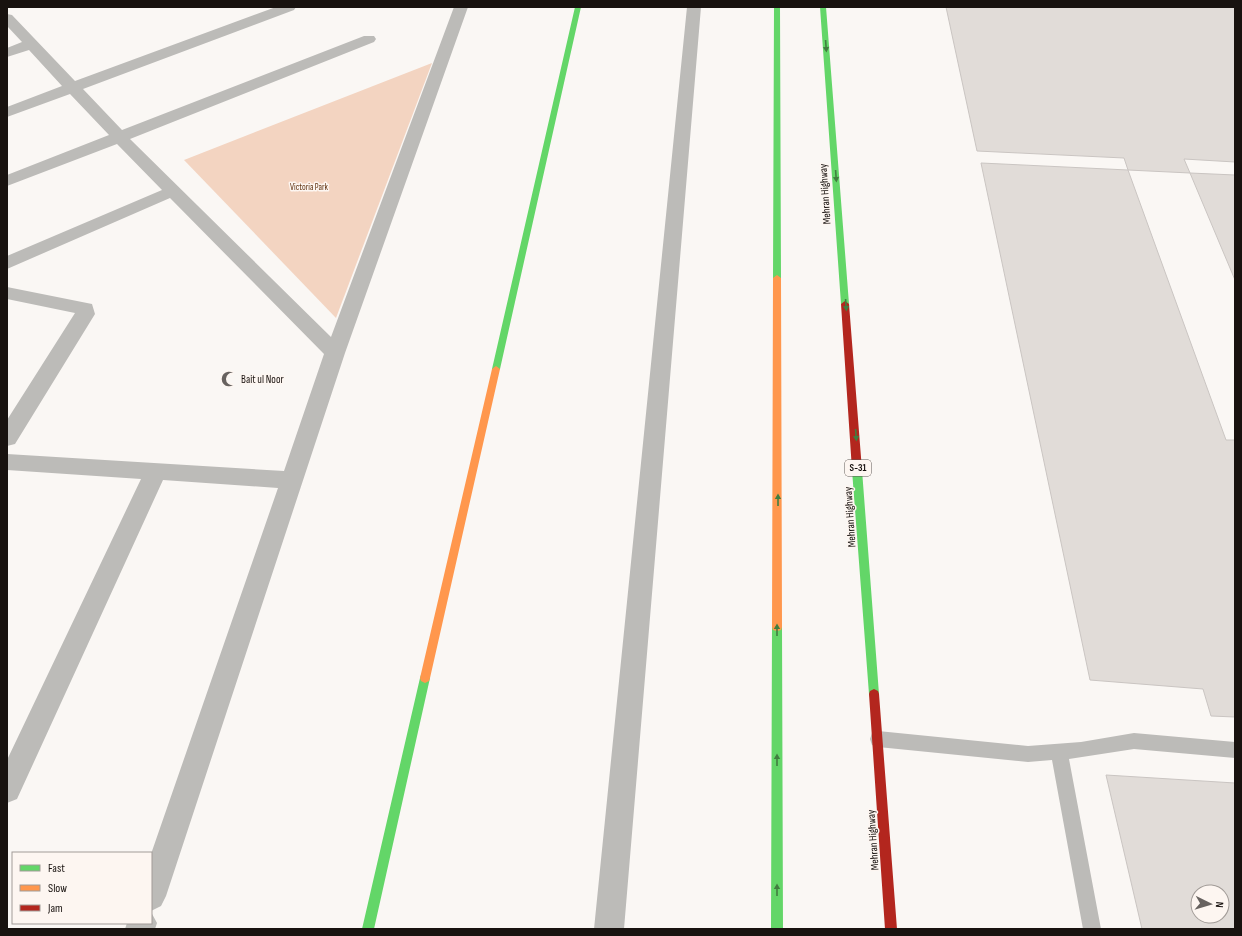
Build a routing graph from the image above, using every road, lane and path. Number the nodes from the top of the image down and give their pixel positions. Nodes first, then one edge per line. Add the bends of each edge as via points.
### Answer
1 (289, 7) edge
2 (461, 7) edge
3 (578, 7) edge
4 (694, 7) edge
5 (777, 7) edge
6 (823, 7) edge
7 (7, 18) edge
8 (369, 39) dead end
9 (31, 44) junction
10 (7, 53) edge
11 (72, 88) junction
12 (7, 112) edge
13 (119, 137) junction
14 (7, 181) edge
15 (173, 191) junction
16 (7, 263) edge
17 (7, 293) edge
18 (335, 353) junction
19 (7, 438) edge
20 (7, 462) edge
21 (156, 471) junction
22 (292, 480) junction
23 (878, 739) junction
24 (1235, 750) edge
25 (1059, 752) junction
26 (7, 790) edge
27 (152, 893) edge
28 (368, 929) edge
29 (609, 929) edge
30 (777, 929) edge
31 (891, 929) edge
32 (1092, 929) edge

1 - 11 street
2 - 18 street
3 - 28 main road
4 - 29 street
30 -> 5 main road
6 -> 23 main road, Mehran Highway / S-31
7 - 9 street
8 - 13 street
9 - 10 street
9 - 11 street
11 - 12 street
11 - 13 street
13 - 14 street
13 - 15 street
15 - 16 street
15 - 18 street
17 - 19 street via 78,307 85,309 85,314
18 - 22 street
20 - 21 street
21 - 22 street
21 - 26 street
22 - 27 street
23 - 25 lane via 1028,754
23 - 31 main road, Mehran Highway / S-31
24 - 25 lane via 1134,741
25 - 32 lane

